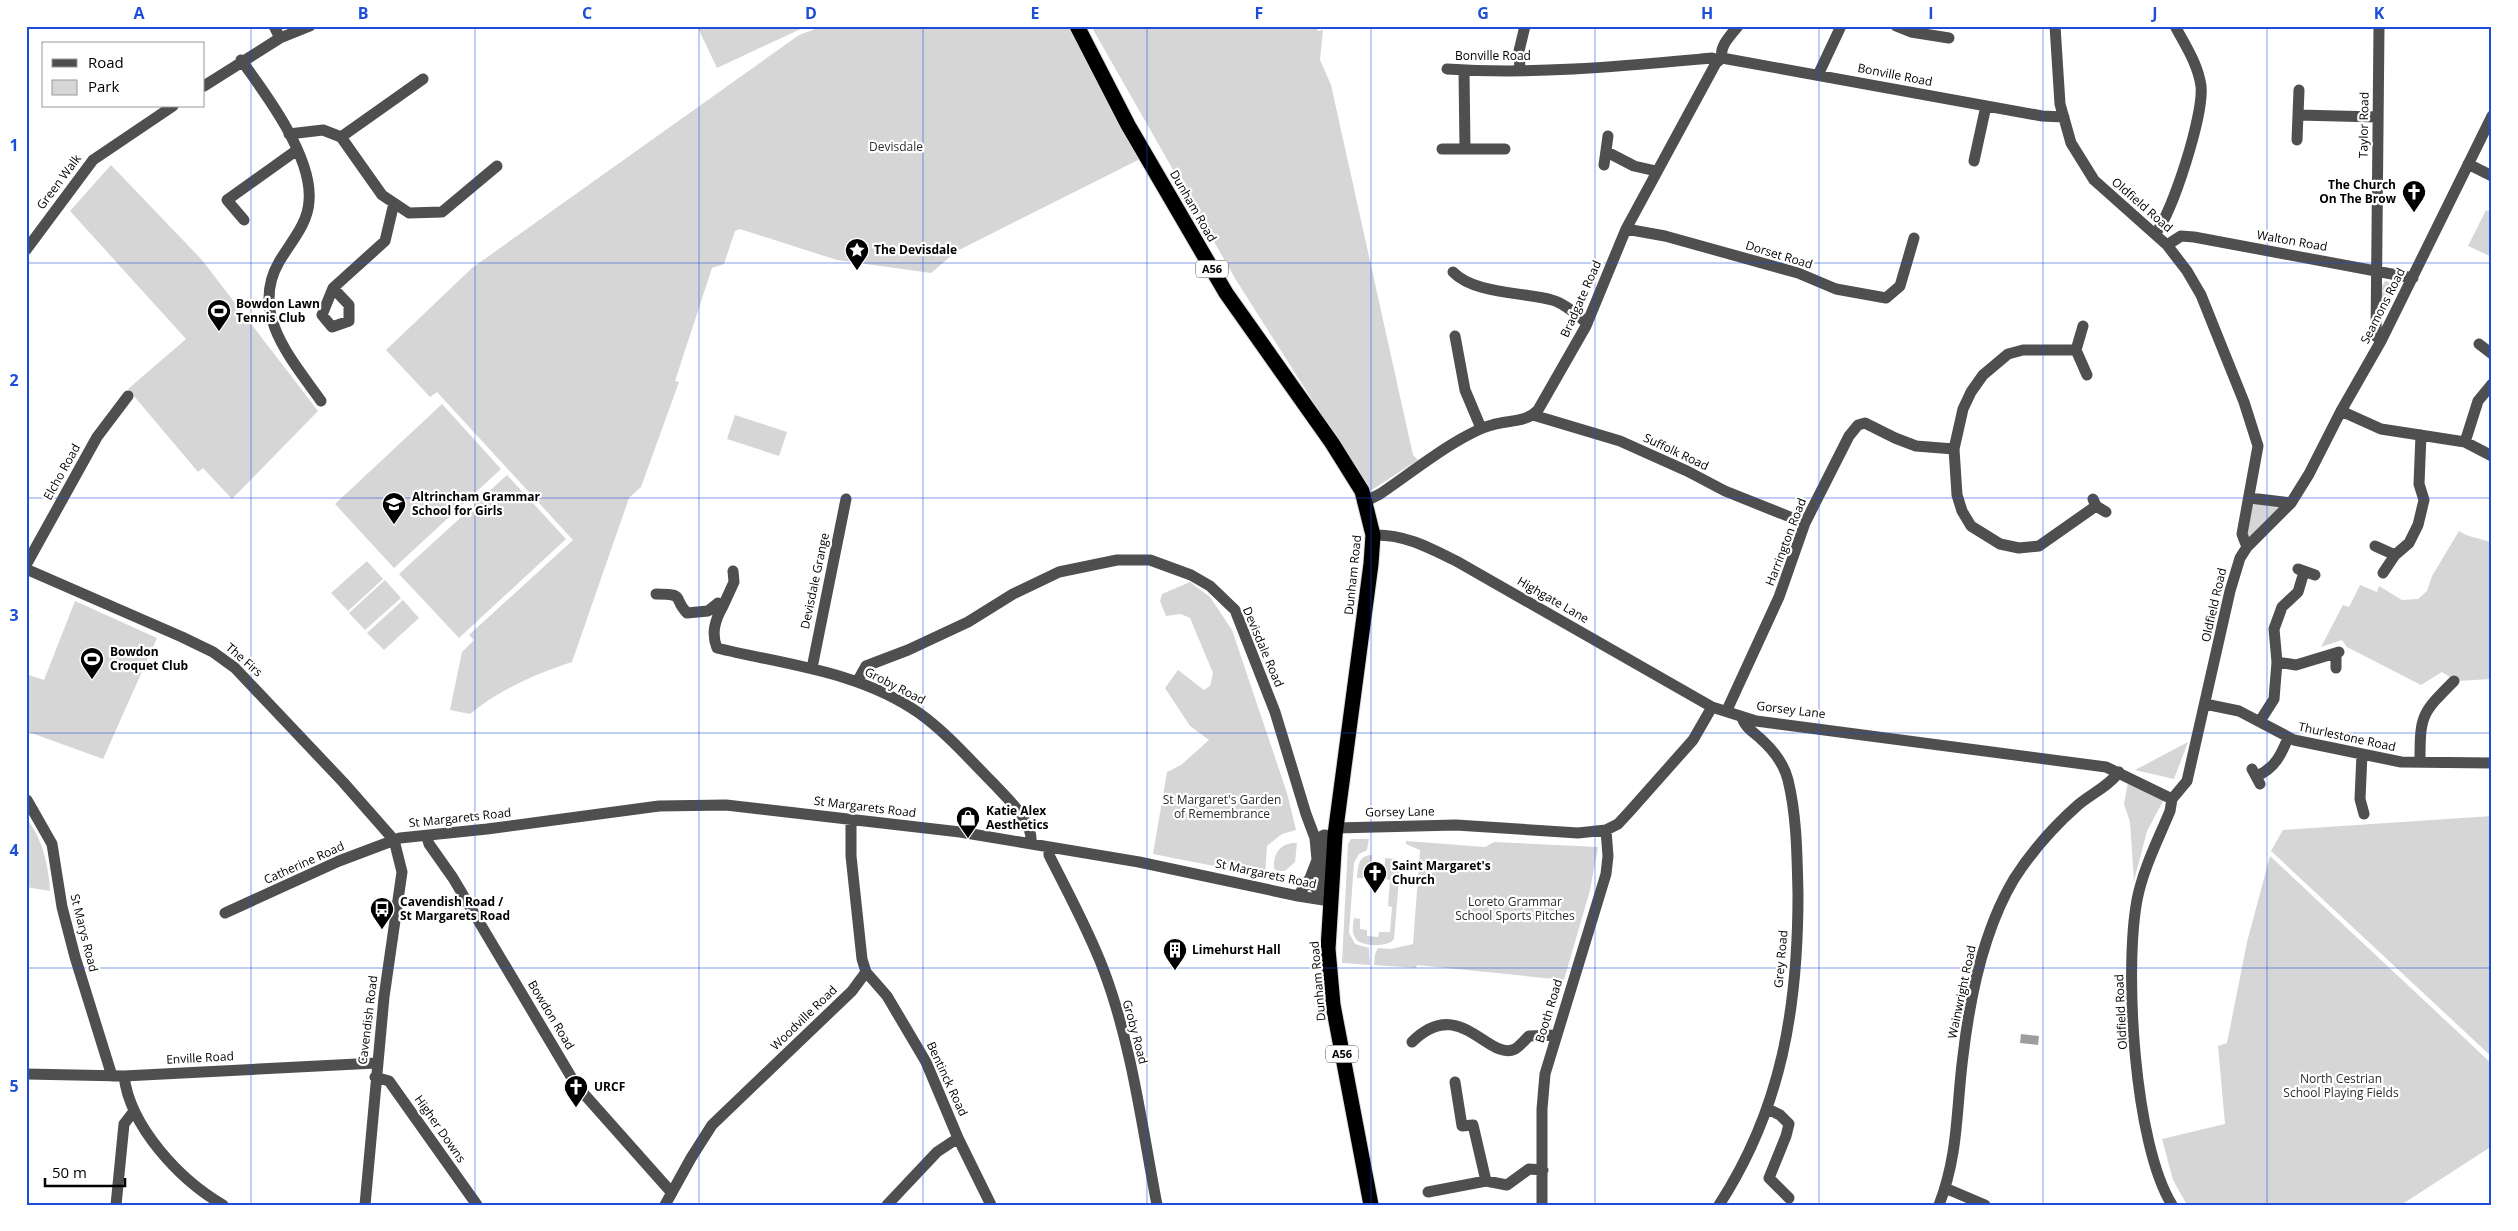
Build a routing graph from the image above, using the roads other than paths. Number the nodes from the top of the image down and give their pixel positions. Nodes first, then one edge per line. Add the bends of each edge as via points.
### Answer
1 (274, 26) edge
2 (310, 26) edge
3 (1077, 26) edge
4 (1525, 26) edge
5 (1738, 26) edge
6 (1842, 26) edge
7 (1896, 26) edge
8 (2055, 26) edge
9 (2175, 26) edge
10 (2379, 26) edge
11 (280, 38) junction
12 (1949, 38) dead end
13 (1720, 59) junction
14 (241, 60) junction
15 (1447, 69) dead end
16 (1464, 70) junction
17 (1520, 70) junction
18 (1818, 75) junction
19 (422, 79) dead end
20 (205, 85) edge
21 (2299, 90) dead end
22 (1986, 106) junction
23 (170, 108) edge
24 (2298, 115) junction
25 (2492, 116) edge
26 (2377, 117) junction
27 (2064, 118) junction
28 (289, 134) junction
29 (1608, 136) dead end
30 (341, 137) junction
31 (2297, 140) dead end
32 (1442, 149) dead end
33 (1464, 149) junction
34 (1505, 149) dead end
35 (297, 150) junction
36 (1608, 152) junction
37 (1974, 161) dead end
38 (2468, 164) junction
39 (1604, 165) dead end
40 (497, 166) dead end
41 (1656, 171) junction
42 (2492, 176) edge
43 (394, 203) junction
44 (244, 220) dead end
45 (1626, 229) junction
46 (2155, 234) junction
47 (1914, 238) dead end
48 (2167, 245) junction
49 (26, 250) edge
50 (2375, 270) junction
51 (2413, 278) junction
52 (1455, 279) dead end
53 (332, 288) dead end
54 (1588, 322) junction
55 (2083, 326) dead end
56 (1455, 336) dead end
57 (2381, 341) junction
58 (2479, 344) dead end
59 (2076, 350) junction
60 (2492, 354) edge
61 (2087, 375) dead end
62 (2492, 384) edge
63 (128, 396) dead end
64 (322, 401) dead end
65 (2341, 411) junction
66 (1533, 416) junction
67 (1481, 428) junction
68 (2421, 435) junction
69 (2465, 442) junction
70 (1954, 449) junction
71 (2492, 456) edge
72 (2250, 498) junction
73 (846, 499) dead end
74 (1366, 501) junction
75 (2291, 503) junction
76 (2098, 506) dead end
77 (1805, 523) junction
78 (1373, 535) junction
79 (2375, 546) dead end
80 (2247, 547) junction
81 (2395, 555) junction
82 (26, 565) edge
83 (26, 570) edge
84 (733, 571) dead end
85 (2306, 572) dead end
86 (2383, 573) dead end
87 (656, 594) dead end
88 (723, 606) junction
89 (2277, 662) junction
90 (812, 668) junction
91 (2336, 668) dead end
92 (2454, 681) dead end
93 (858, 682) junction
94 (2205, 704) junction
95 (1712, 707) junction
96 (1727, 710) junction
97 (1742, 717) junction
98 (2260, 721) junction
99 (2288, 738) junction
100 (2362, 754) junction
101 (2420, 762) junction
102 (2492, 763) edge
103 (2119, 772) junction
104 (2257, 776) dead end
105 (2172, 799) junction
106 (26, 800) edge
107 (2364, 814) dead end
108 (852, 818) junction
109 (1606, 830) junction
110 (1333, 832) junction
111 (427, 837) junction
112 (394, 840) junction
113 (1031, 844) junction
114 (1048, 847) junction
115 (1298, 896) junction
116 (1330, 901) junction
117 (226, 913) dead end
118 (866, 972) junction
119 (1556, 1035) junction
120 (1412, 1042) dead end
121 (376, 1063) junction
122 (26, 1074) edge
123 (112, 1076) junction
124 (124, 1076) junction
125 (375, 1076) junction
126 (1455, 1082) dead end
127 (1768, 1109) junction
128 (134, 1111) junction
129 (958, 1138) junction
130 (1543, 1170) junction
131 (1486, 1181) junction
132 (1945, 1188) junction
133 (1428, 1192) dead end
134 (672, 1193) junction
135 (1789, 1198) dead end
136 (116, 1205) edge
137 (223, 1205) edge
138 (365, 1205) edge
139 (478, 1205) edge
140 (666, 1205) edge
141 (886, 1205) edge
142 (991, 1205) edge
143 (1157, 1205) edge
144 (1372, 1205) edge
145 (1542, 1205) edge
146 (1719, 1205) edge
147 (1938, 1205) edge
148 (1985, 1205) edge
149 (2172, 1205) edge

1 - 11 street
2 - 11 street
3 - 74 highway, Dunham Road / A56 via 1128,125 1226,293 1332,442
4 - 17 street via 1519,51
5 - 13 street, Bradgate Road via 1724,44
6 - 18 street
7 - 12 street via 1911,32
8 - 27 street, Oldfield Road via 2057,78
9 - 46 street via 2197,70 2201,87 2199,108 2183,171
10 - 26 street, Taylor Road
11 - 14 street
13 - 17 street, Bonville Road
13 - 18 street, Bonville Road
13 - 41 street, Bradgate Road
14 - 20 street
14 - 28 street via 276,108
15 - 16 street, Bonville Road
16 - 17 street, Bonville Road
16 - 33 street
18 - 22 street, Bonville Road
19 - 30 street
21 - 24 street
22 - 27 street, Bonville Road
22 - 37 street
23 - 49 street, Green Walk via 93,160
24 - 26 street
24 - 31 street
25 - 38 street, Seamons Road
26 - 50 street, Taylor Road
27 - 46 street, Oldfield Road via 2071,143 2094,180
28 - 30 street via 323,130
28 - 35 street
29 - 36 street
30 - 43 street via 382,195
32 - 33 street
33 - 34 street
35 - 44 street via 227,200
35 - 64 street via 309,187 310,203 302,224 278,264 269,305 273,327
36 - 39 street
36 - 41 street via 1634,166
38 - 42 street
38 - 51 street, Seamons Road
40 - 43 street via 442,212 410,213
41 - 45 street, Bradgate Road
43 - 53 street via 385,241
45 - 47 street, Dorset Road via 1665,236 1798,273 1836,289 1878,298 1886,298 1900,286
45 - 54 street, Bradgate Road
46 - 48 street, Oldfield Road
48 - 50 street, Walton Road via 2181,236 2194,237
48 - 72 street, Oldfield Road via 2201,295 2244,402 2258,446
50 - 51 street, Walton Road
50 - 57 street, Taylor Road via 2376,336
51 - 57 street, Seamons Road
52 - 54 street via 1484,288 1554,300
54 - 66 street, Bradgate Road
55 - 59 street
56 - 67 street via 1465,390
57 - 65 street, Seamons Road
58 - 60 street
59 - 61 street
59 - 70 street via 2023,350 2008,354 1993,365 1971,392 1963,410
62 - 69 street via 2478,401
63 - 82 street, Elcho Road via 97,436
65 - 68 street via 2381,429
65 - 75 street, Seamons Road
66 - 67 street
66 - 77 street, Suffolk Road via 1620,442 1725,491
67 - 74 street
68 - 69 street
68 - 81 street via 2419,484 2424,500 2420,519 2409,543
69 - 71 street
70 - 76 street via 1957,495 1962,512 1971,526 2000,544 2019,548 2039,546
70 - 77 street, Harrington Road via 1916,446 1860,423 1849,436
72 - 75 street
72 - 80 street, Oldfield Road via 2242,534
73 - 90 street, Devisdale Grange
74 - 78 highway, Dunham Road / A56
75 - 80 street, Seamons Road
77 - 96 street, Harrington Road via 1779,596
78 - 95 street, Highgate Lane via 1398,536 1414,541 1458,562
78 - 110 highway, Dunham Road / A56
79 - 81 street
80 - 94 street, Oldfield Road via 2235,569
81 - 86 street
83 - 112 street, The Firs via 182,637 213,652 235,668
84 - 88 street via 734,582
85 - 89 street via 2298,592 2282,607 2274,630
87 - 88 street via 677,597 687,613 708,611 718,603
88 - 90 street, Groby Road via 712,637 717,648
89 - 91 street via 2296,665 2338,653
89 - 98 street via 2274,699
90 - 93 street, Groby Road
92 - 101 street via 2429,706 2420,724
93 - 113 street, Groby Road via 919,713 964,752 1029,826
93 - 115 street, Devisdale Road via 866,666 968,622 1013,594 1059,572 1117,560 1150,560 1191,575 1210,586 1236,610 1275,712 1315,838 1317,860
94 - 98 street, Thurlestone Road via 2239,711
94 - 105 street, Oldfield Road via 2187,781
95 - 96 street, Gorsey Lane
95 - 109 street via 1693,740 1618,824
96 - 97 street, Gorsey Lane
97 - 103 street, Gorsey Lane via 2079,763
97 - 127 street, Grey Road via 1775,754 1788,779 1797,855 1798,938 1792,996 1786,1042
98 - 99 street, Thurlestone Road
99 - 100 street, Thurlestone Road
99 - 104 street via 2278,762
100 - 101 street, Thurlestone Road via 2401,762
100 - 107 street via 2360,799
101 - 102 street, Thurlestone Road
103 - 105 street, Gorsey Lane
103 - 132 street, Wainwright Road via 2043,838 2014,879 1994,921 1973,996 1963,1056 1958,1125
105 - 149 street, Oldfield Road via 2141,881 2132,974 2137,1060 2147,1134 2157,1177
106 - 123 street, St Marys Road via 52,844 62,907
108 - 111 street, St Margarets Road via 726,805 659,806
108 - 113 street, St Margarets Road
108 - 118 street via 851,856
109 - 110 street, Gorsey Lane via 1578,833 1456,825 1362,826
109 - 119 street, Booth Road via 1606,874
110 - 116 highway, Dunham Road / A56
111 - 112 street, St Margarets Road
111 - 134 street, Bowdon Road via 576,1085
112 - 117 street, Catherine Road via 339,861
112 - 121 street, Cavendish Road via 402,872
113 - 114 street, St Margarets Road
114 - 115 street, St Margarets Road via 1139,862
114 - 143 street, Groby Road via 1048,855 1104,972 1122,1033
115 - 116 street, St Margarets Road
116 - 144 highway, Dunham Road / A56 via 1328,949 1333,1005
118 - 129 street, Bentinck Road via 887,996 926,1062
118 - 134 street, Woodville Road via 852,991 712,1125
119 - 120 street via 1529,1036 1508,1050 1463,1027 1446,1024 1428,1029
119 - 130 street, Booth Road via 1545,1074
121 - 124 street, Enville Road
121 - 125 street, Cavendish Road
122 - 123 street, Enville Road
123 - 124 street, Enville Road
124 - 128 street
125 - 138 street, Cavendish Road
125 - 139 street, Higher Downs via 389,1081
126 - 131 street via 1462,1126 1472,1124
127 - 135 street via 1788,1124 1769,1178
127 - 146 street, Grey Road via 1747,1157
128 - 136 street via 124,1124
128 - 137 street via 147,1134 179,1170
129 - 141 street via 938,1152
129 - 142 street, Bentinck Road
130 - 131 street via 1529,1169 1506,1185
130 - 145 street, Booth Road
131 - 133 street
132 - 147 street, Wainwright Road
132 - 148 street
134 - 140 street, Woodville Road

